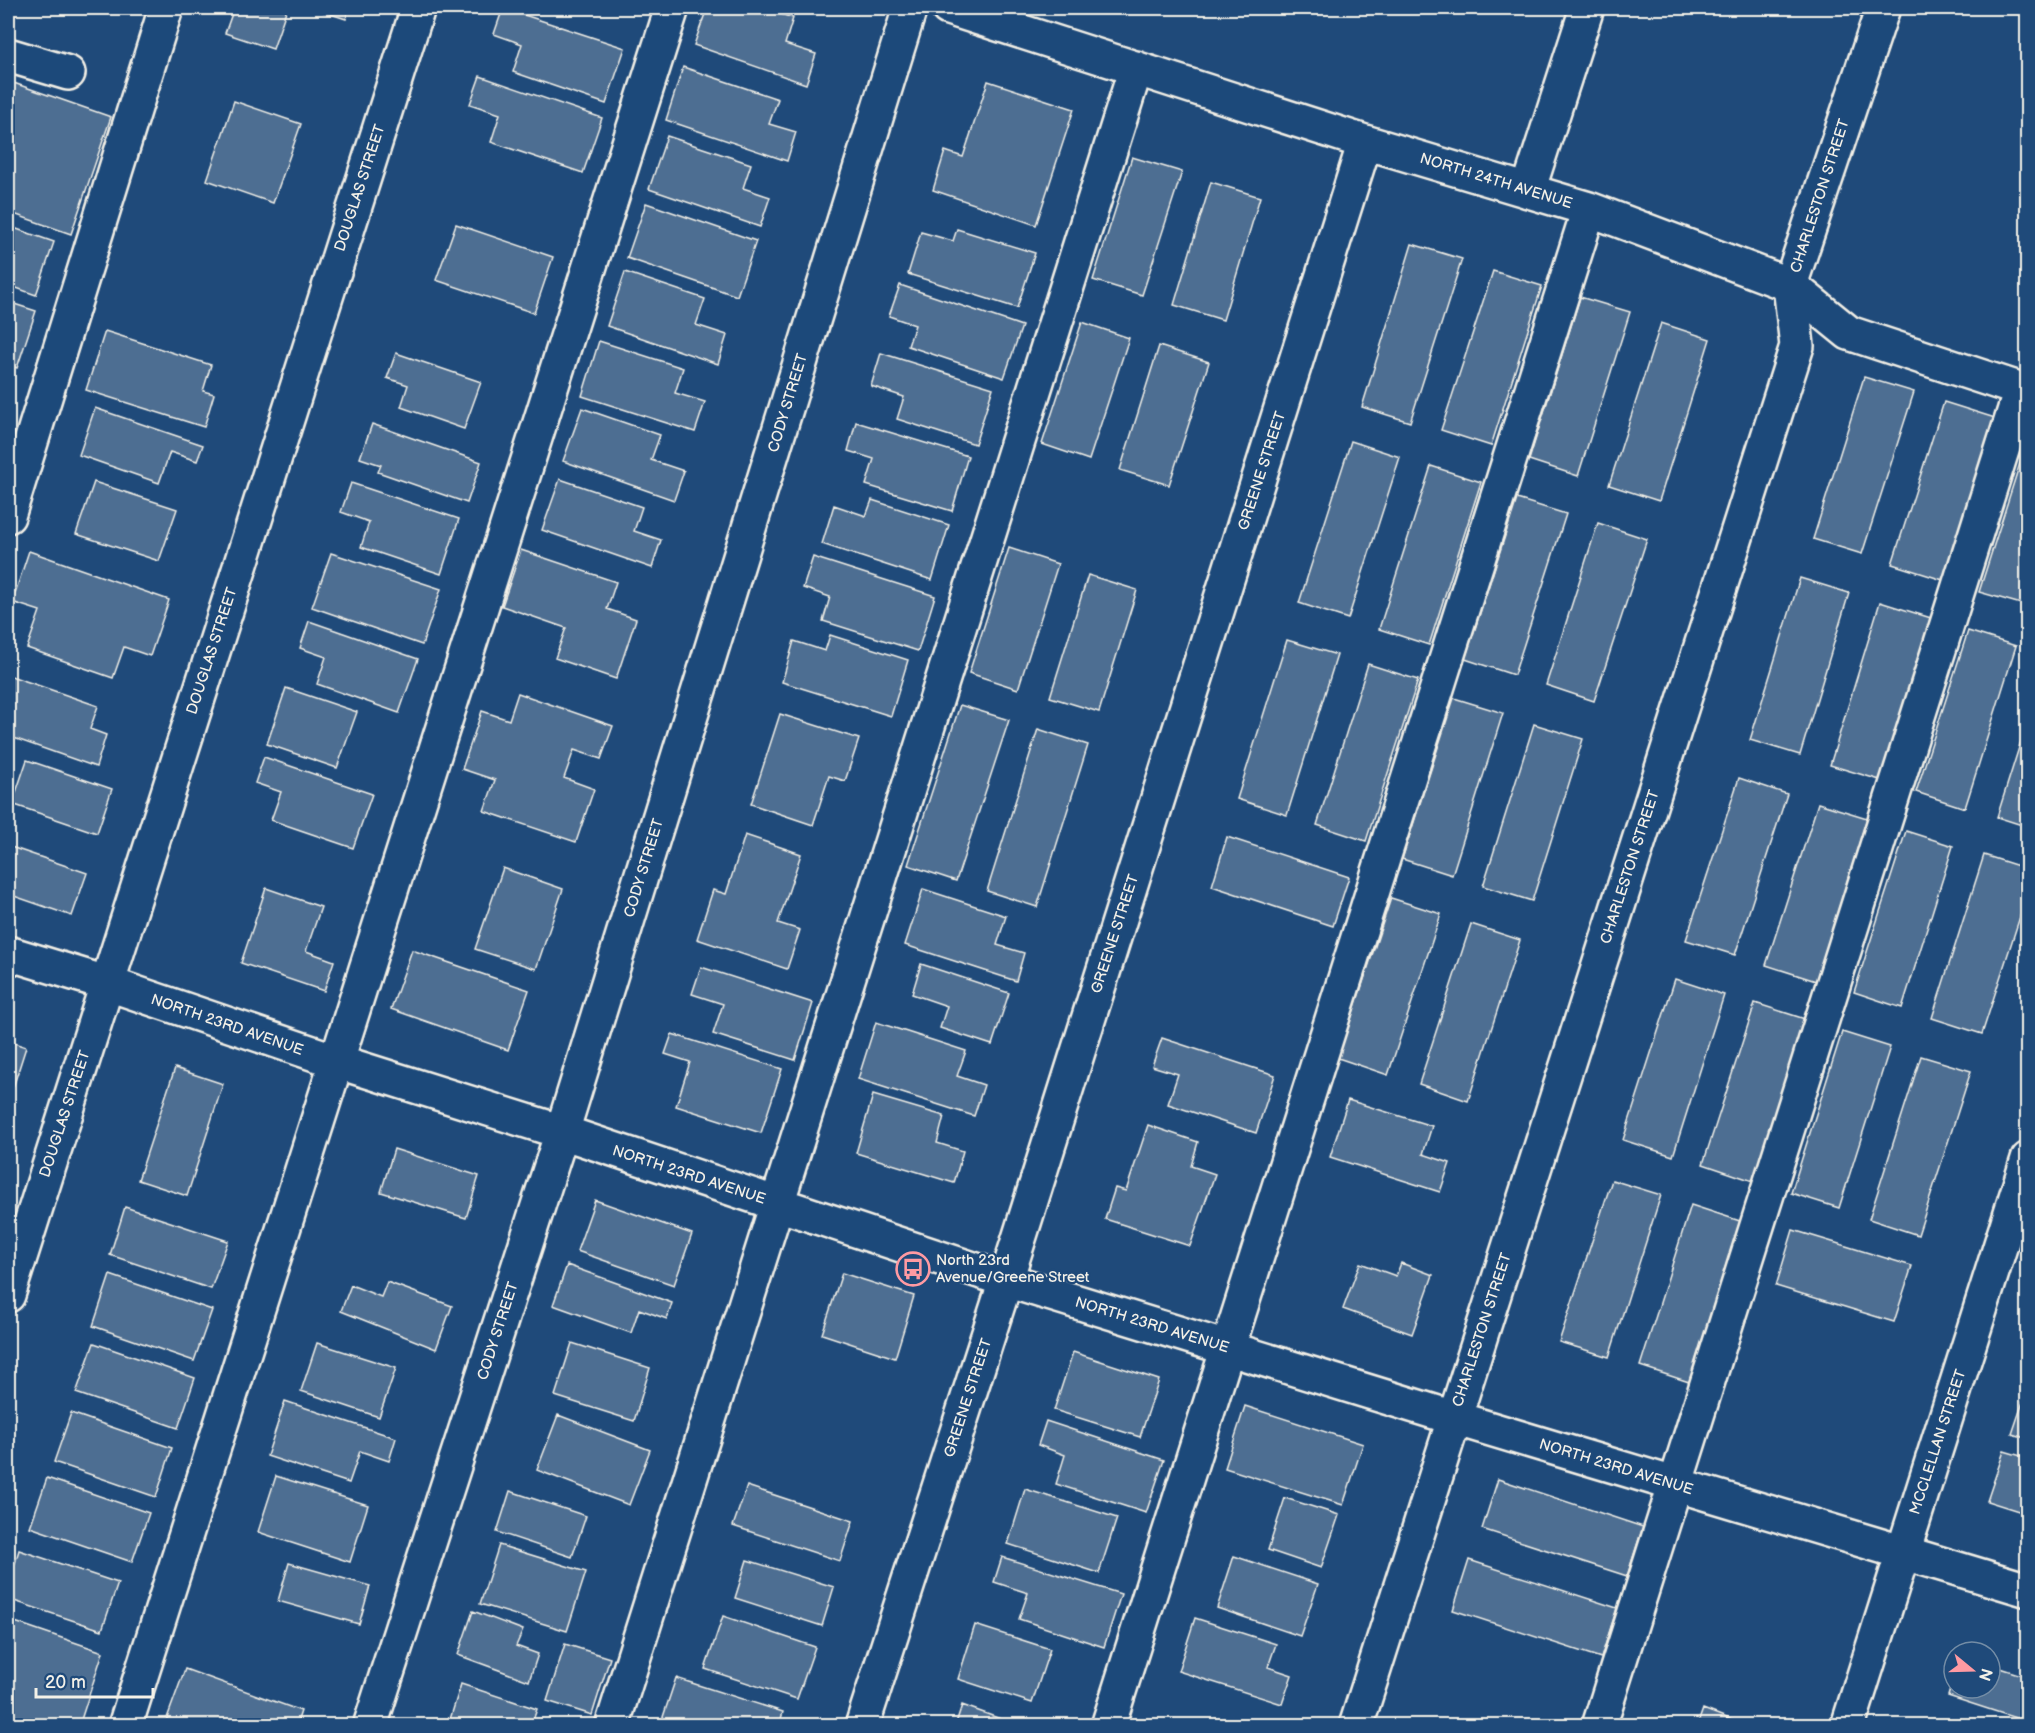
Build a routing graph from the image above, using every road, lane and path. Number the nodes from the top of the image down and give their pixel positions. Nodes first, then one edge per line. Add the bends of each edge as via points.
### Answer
1 (166, 8) edge
2 (418, 8) edge
3 (672, 8) edge
4 (910, 8) edge
5 (948, 8) edge
6 (1587, 8) edge
7 (1883, 8) edge
8 (8, 55) edge
9 (1136, 68) junction
10 (68, 73) dead end
11 (1365, 142) junction
12 (1528, 191) junction
13 (1589, 209) junction
14 (1790, 285) junction
15 (2024, 391) edge
16 (8, 516) edge
17 (8, 952) edge
18 (106, 983) junction
19 (336, 1061) junction
20 (562, 1132) junction
21 (2028, 1159) edge
22 (777, 1204) junction
23 (1006, 1280) junction
24 (8, 1295) edge
25 (1228, 1349) junction
26 (1454, 1418) junction
27 (1675, 1484) junction
28 (1903, 1553) junction
29 (2028, 1590) edge
30 (125, 1725) edge
31 (370, 1725) edge
32 (612, 1725) edge
33 (862, 1725) edge
34 (1108, 1725) edge
35 (1356, 1725) edge
36 (1599, 1725) edge
37 (1848, 1725) edge

1 - 16 street
2 - 18 street, DOUGLAS STREET
3 - 19 street
4 - 20 street, CODY STREET
5 - 9 street, NORTH 24TH AVENUE
6 - 12 street
7 - 14 street, CHARLESTON STREET
8 - 10 street
9 - 11 street, NORTH 24TH AVENUE
9 - 22 street
11 - 12 street, NORTH 24TH AVENUE
11 - 23 street, GREENE STREET
12 - 13 street, NORTH 24TH AVENUE
13 - 14 street, NORTH 24TH AVENUE
13 - 25 street
14 - 15 street, NORTH 24TH AVENUE via 1849,333
14 - 26 street, CHARLESTON STREET via 1797,346
15 - 27 street
17 - 18 street, NORTH 23RD AVENUE
18 - 19 street, NORTH 23RD AVENUE
18 - 24 street, DOUGLAS STREET
19 - 20 street, NORTH 23RD AVENUE
19 - 30 street
20 - 22 street, NORTH 23RD AVENUE
20 - 31 street, CODY STREET
21 - 28 street, MCCLELLAN STREET
22 - 23 street, NORTH 23RD AVENUE
22 - 32 street
23 - 25 street, NORTH 23RD AVENUE
23 - 33 street, GREENE STREET
25 - 26 street, NORTH 23RD AVENUE
25 - 34 street
26 - 27 street, NORTH 23RD AVENUE
26 - 35 street, CHARLESTON STREET
27 - 28 street, NORTH 23RD AVENUE
27 - 36 street
28 - 29 street, NORTH 23RD AVENUE
28 - 37 street, MCCLELLAN STREET

